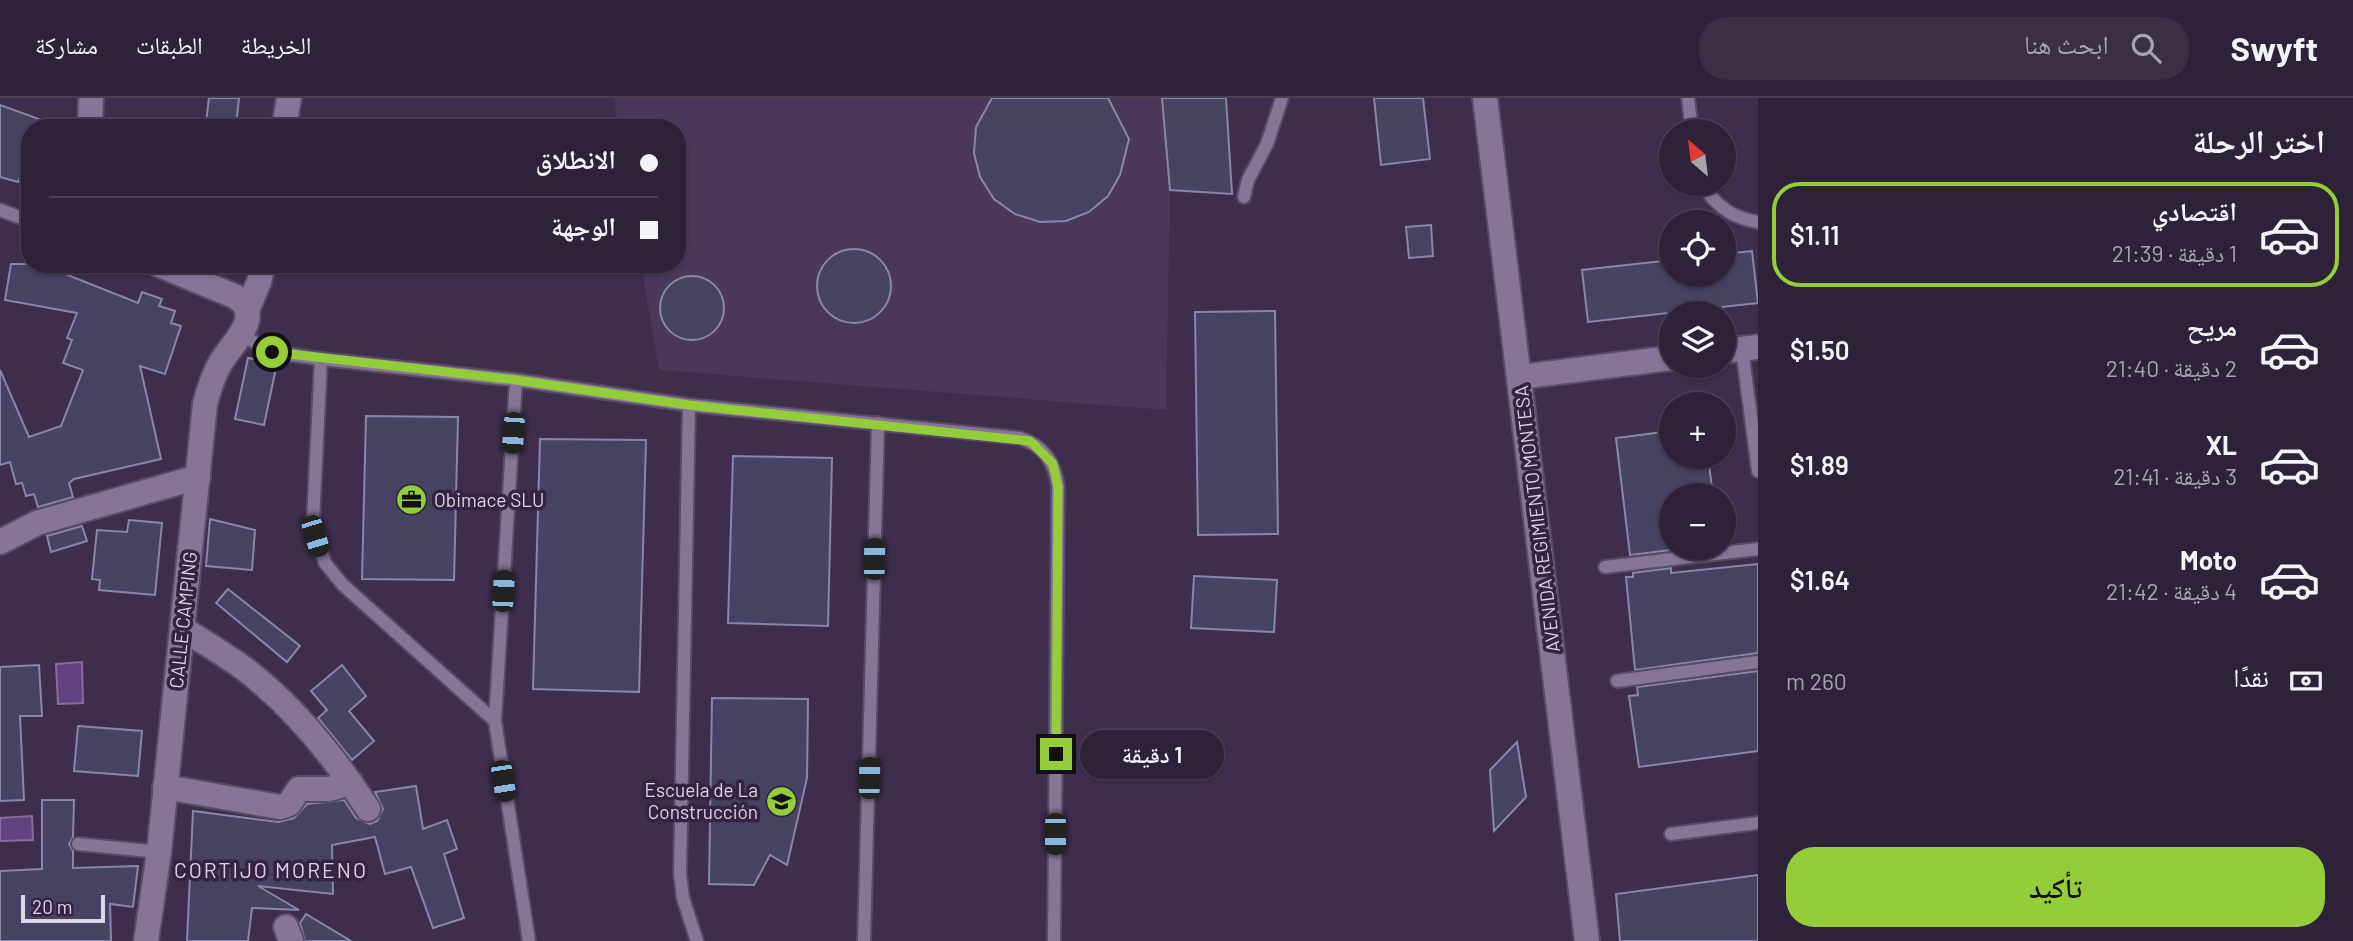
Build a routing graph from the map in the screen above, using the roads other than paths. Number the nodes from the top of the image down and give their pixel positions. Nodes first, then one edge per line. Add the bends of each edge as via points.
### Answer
1 (91, 98) edge
2 (289, 98) edge
3 (1282, 98) edge
4 (1485, 98) edge
5 (1688, 98) edge
6 (90, 119) edge
7 (286, 119) edge
8 (1691, 119) edge
9 (1712, 196) edge
10 (1244, 197) dead end
11 (0, 210) edge
12 (21, 218) edge
13 (1758, 222) edge
14 (179, 273) edge
15 (260, 273) edge
16 (247, 310) junction
17 (242, 335) junction
18 (1741, 349) edge
19 (321, 359) junction
20 (1659, 360) edge
21 (1520, 377) junction
22 (516, 380) junction
23 (689, 405) junction
24 (877, 423) junction
25 (1758, 471) edge
26 (198, 477) junction
27 (0, 541) edge
28 (1758, 549) edge
29 (1605, 567) dead end
30 (183, 628) junction
31 (1758, 662) edge
32 (1617, 681) dead end
33 (495, 721) junction
34 (351, 783) junction
35 (165, 788) junction
36 (368, 809) dead end
37 (1758, 823) edge
38 (1671, 834) dead end
39 (78, 844) dead end
40 (159, 852) junction
41 (146, 941) edge
42 (529, 941) edge
43 (697, 941) edge
44 (864, 941) edge
45 (1054, 941) edge
46 (1587, 941) edge

1 - 6 street
2 - 7 street
3 - 10 lane
4 - 21 street, AVENIDA REGIMIENTO MONTESA
5 - 8 lane
9 - 13 lane via 1733,216
11 - 12 lane
14 - 16 street via 234,296
15 - 16 street, CALLE CAMPING
16 - 17 street, CALLE CAMPING
17 - 19 lane via 272,352
17 - 26 street, CALLE CAMPING via 223,358 209,387
18 - 25 lane
19 - 22 lane
19 - 33 lane via 313,521 325,563 343,585
20 - 21 street
21 - 46 street, AVENIDA REGIMIENTO MONTESA
22 - 23 lane
22 - 33 lane
23 - 24 lane
23 - 43 lane via 680,873
24 - 44 lane
24 - 45 lane via 1020,438 1046,454 1057,475
26 - 27 street via 37,523
26 - 30 street, CALLE CAMPING
28 - 29 lane
30 - 34 street via 247,671 311,733
30 - 35 street, CALLE CAMPING
31 - 32 lane
33 - 42 lane
34 - 35 street via 299,789 289,804 279,807
34 - 36 street
35 - 40 street, CALLE CAMPING
37 - 38 lane
39 - 40 lane
40 - 41 street, CALLE CAMPING

